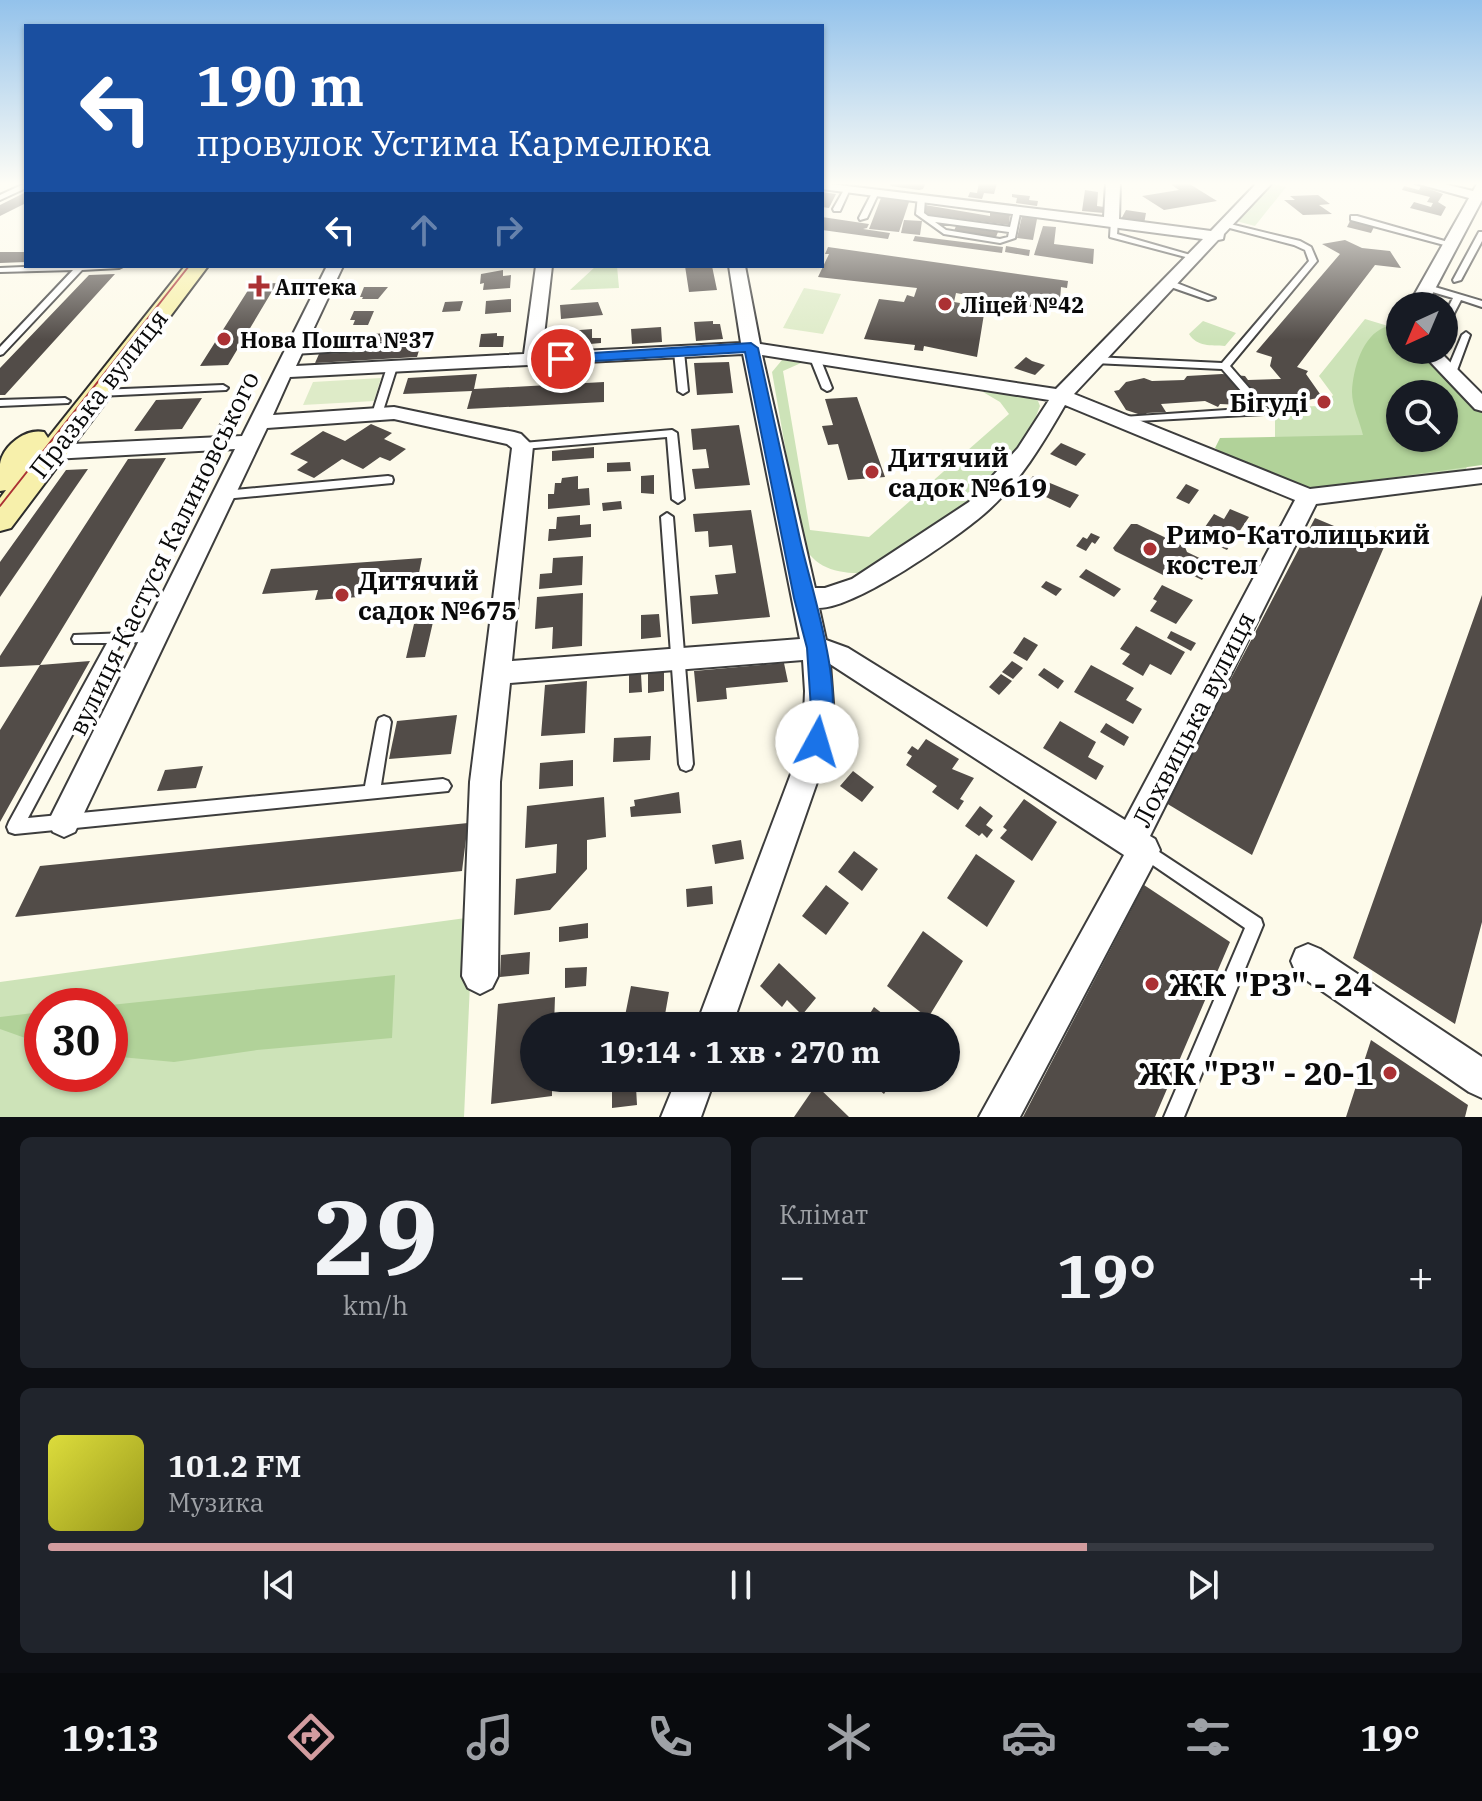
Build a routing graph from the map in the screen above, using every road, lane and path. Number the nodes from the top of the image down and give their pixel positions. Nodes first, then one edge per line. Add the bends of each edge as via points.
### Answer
1 (964, 235) edge
2 (1011, 235) edge
3 (1113, 235) edge
4 (1218, 235) edge
5 (1252, 235) edge
6 (1418, 235) edge
7 (1456, 235) edge
8 (1481, 235) edge
9 (1451, 244) junction
10 (1197, 258) junction
11 (53, 268) edge
12 (79, 268) edge
13 (175, 268) edge
14 (195, 268) edge
15 (334, 268) edge
16 (544, 268) edge
17 (737, 268) edge
18 (0, 270) edge
19 (1457, 280) dead end
20 (1171, 284) junction
21 (1425, 287) junction
22 (1423, 292) edge
23 (1442, 292) edge
24 (1458, 297) edge
25 (1211, 298) dead end
26 (1482, 304) edge
27 (1466, 335) dead end
28 (395, 346) dead end
29 (751, 348) junction
30 (0, 352) edge
31 (679, 352) junction
32 (815, 358) junction
33 (1094, 360) junction
34 (532, 361) junction
35 (288, 362) junction
36 (1442, 364) edge
37 (1225, 366) junction
38 (392, 367) junction
39 (1451, 373) junction
40 (223, 388) dead end
41 (827, 388) dead end
42 (683, 391) dead end
43 (99, 393) junction
44 (1061, 396) junction
45 (65, 401) junction
46 (0, 403) edge
47 (1482, 405) edge
48 (377, 414) junction
49 (1122, 420) junction
50 (254, 432) junction
51 (523, 446) junction
52 (53, 452) junction
53 (1482, 476) edge
54 (388, 480) dead end
55 (0, 481) edge
56 (224, 495) junction
57 (1308, 497) junction
58 (678, 499) dead end
59 (667, 517) dead end
60 (0, 520) edge
61 (803, 598) junction
62 (154, 637) junction
63 (117, 638) junction
64 (79, 639) dead end
65 (817, 648) junction
66 (679, 658) junction
67 (496, 673) junction
68 (384, 722) dead end
69 (686, 764) dead end
70 (443, 786) dead end
71 (372, 792) junction
72 (64, 822) junction
73 (1138, 845) junction
74 (1308, 961) dead end
75 (480, 976) dead end
76 (719, 1012) edge
77 (1482, 1079) edge
78 (691, 1092) edge
79 (681, 1117) edge
80 (999, 1117) edge
81 (1174, 1117) edge

1 - 2 lane via 1009,240
3 - 10 lane
4 - 10 street
5 - 37 lane via 1297,243 1308,249 1313,261
6 - 9 lane
7 - 9 street
8 - 19 lane
9 - 21 street
10 - 20 street
11 - 18 lane
12 - 30 lane
13 - 45 street, Празька вулиця
14 - 43 street, Празька вулиця
15 - 35 street, вулиця Кастуся Калиновського
16 - 34 street
17 - 29 street
20 - 25 lane
20 - 33 street
21 - 22 street
21 - 23 lane
24 - 26 lane
27 - 39 lane
28 - 35 lane
29 - 31 street
29 - 32 street
29 - 61 street
31 - 34 street
31 - 42 lane
32 - 41 lane
32 - 44 street
33 - 37 lane
33 - 44 street
34 - 38 street
35 - 38 street
35 - 50 street, вулиця Кастуся Калиновського
36 - 39 street
37 - 49 lane via 1264,411
38 - 48 lane
39 - 47 street
40 - 43 lane
43 - 52 street, Празька вулиця
44 - 49 street
44 - 61 street via 1026,453 977,508 861,586 826,598
45 - 46 lane
45 - 55 street, Празька вулиця
48 - 50 street
48 - 51 street via 394,413 514,439
49 - 57 street
50 - 52 street
50 - 56 street, вулиця Кастуся Калиновського
51 - 58 lane via 672,433
51 - 67 street
52 - 60 street, Празька вулиця
53 - 57 street
54 - 56 lane
56 - 62 street, вулиця Кастуся Калиновського
57 - 73 street, Лохвицька вулиця
59 - 66 lane
61 - 65 street
62 - 63 lane
62 - 72 street, вулиця Кастуся Калиновського
63 - 64 lane
63 - 72 lane via 15,827
65 - 66 street
65 - 73 street via 839,656
65 - 76 street via 822,709 817,742
66 - 67 street
66 - 69 lane
67 - 75 street via 485,782
68 - 71 lane
70 - 71 lane
71 - 72 lane
73 - 80 street, Лохвицька вулиця
73 - 81 lane via 1255,925
74 - 77 street
78 - 79 street

